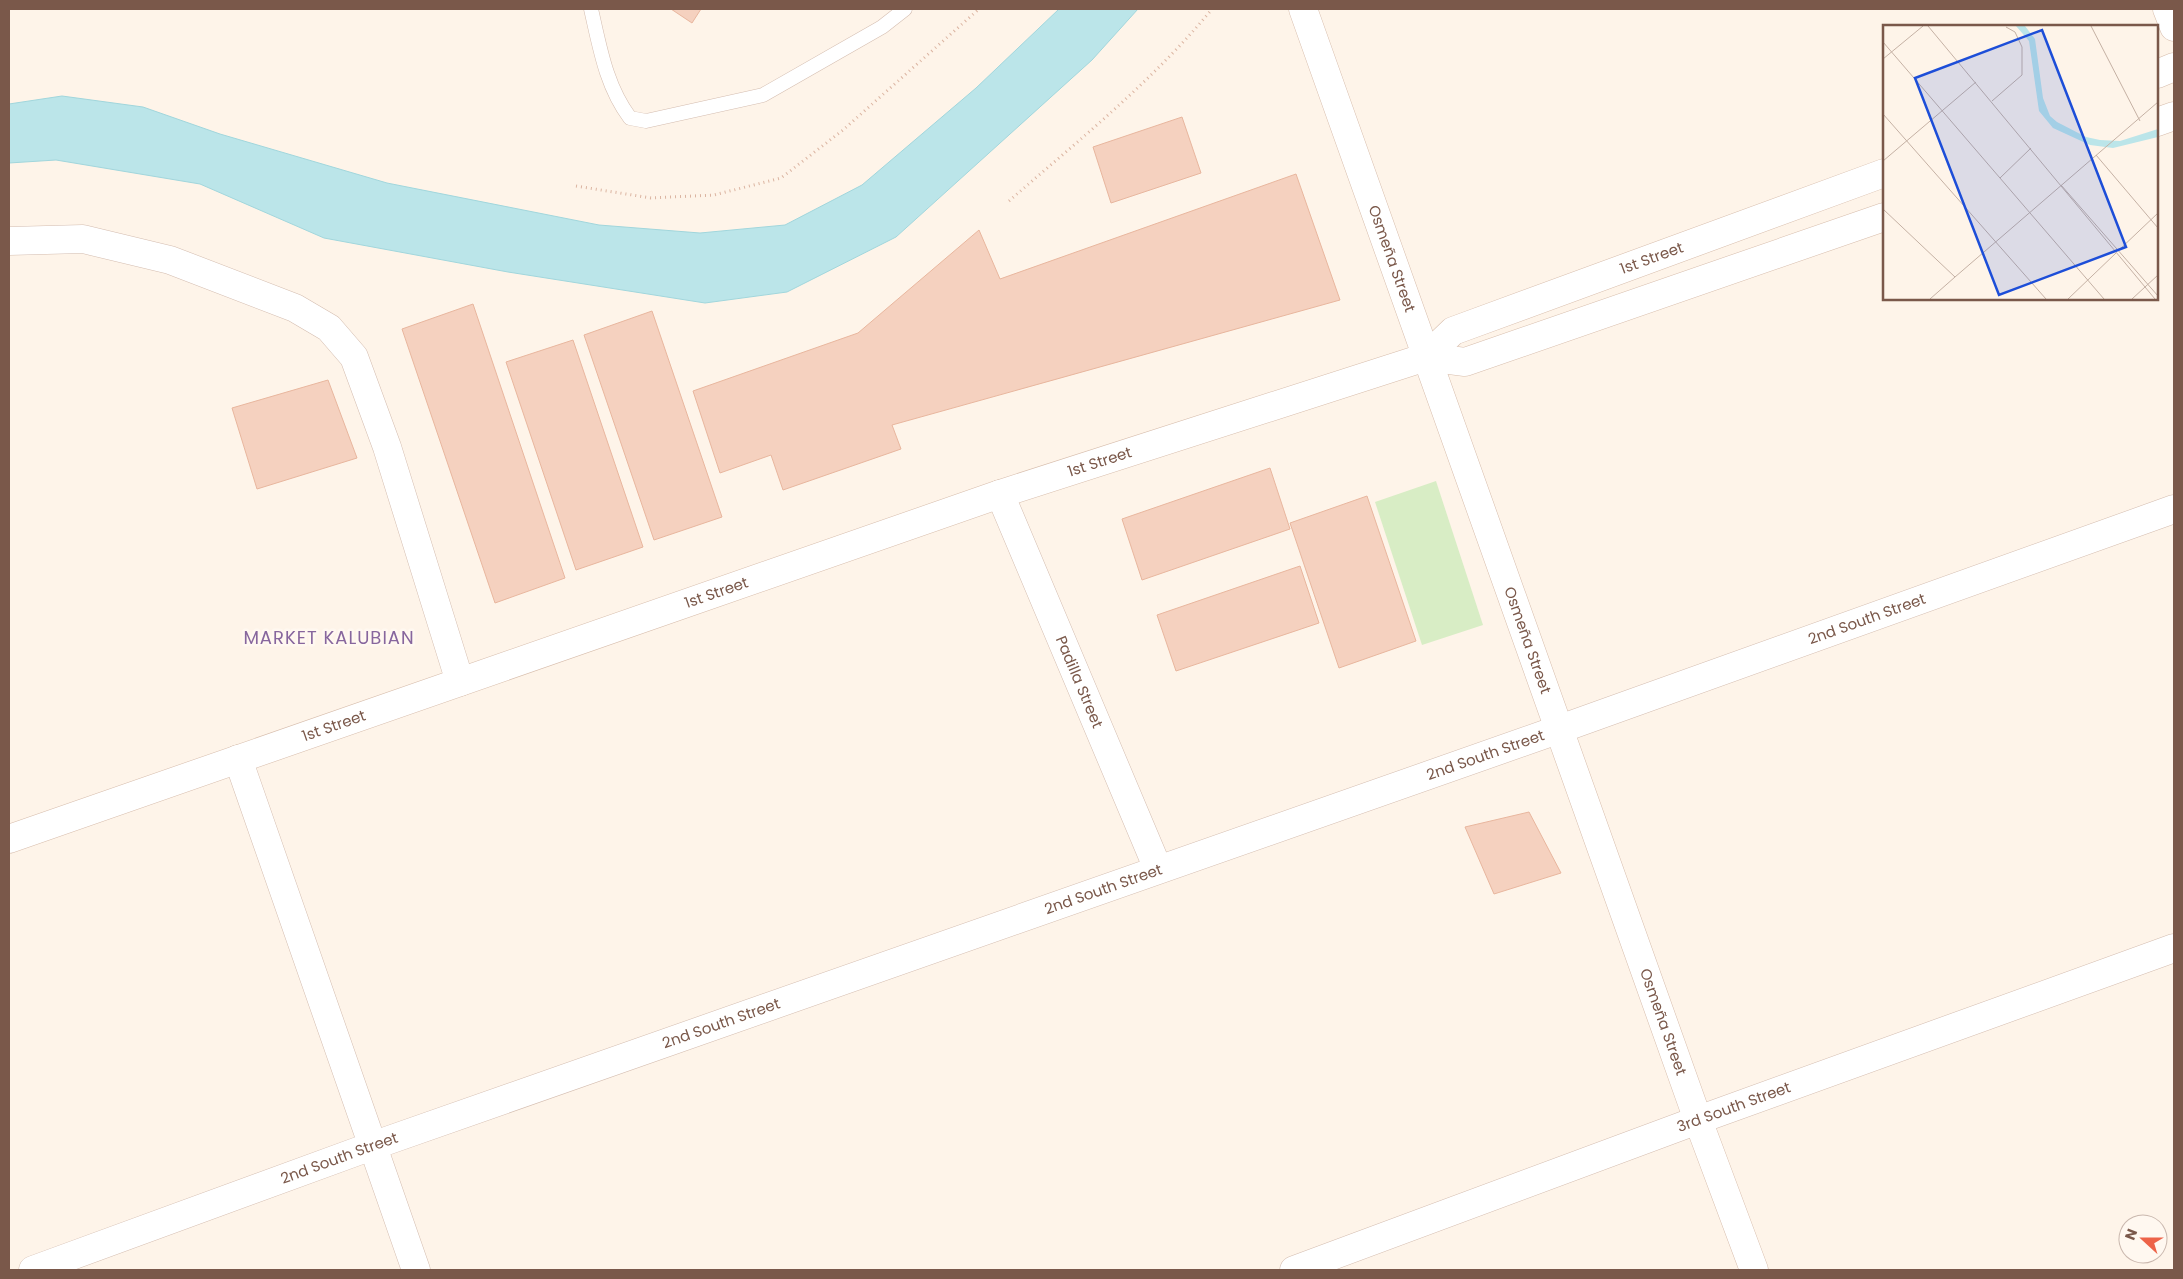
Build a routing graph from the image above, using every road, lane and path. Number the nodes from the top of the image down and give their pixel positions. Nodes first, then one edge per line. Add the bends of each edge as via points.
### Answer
1 (591, 9) edge
2 (905, 9) edge
3 (979, 9) edge
4 (1212, 9) edge
5 (1303, 9) edge
6 (2167, 9) edge
7 (2174, 27) edge
8 (2174, 68) edge
9 (2158, 74) edge
10 (2174, 116) edge
11 (2158, 122) edge
12 (1883, 173) edge
13 (576, 186) dead end
14 (1009, 201) dead end
15 (1883, 217) edge
16 (9, 241) edge
17 (1426, 357) junction
18 (1000, 494) junction
19 (2174, 509) edge
20 (460, 682) junction
21 (1560, 729) junction
22 (238, 759) junction
23 (9, 839) edge
24 (1158, 869) junction
25 (2174, 948) edge
26 (1698, 1120) junction
27 (372, 1146) junction
28 (33, 1270) edge
29 (416, 1270) edge
30 (1294, 1270) edge
31 (1754, 1270) edge

1 - 2 lane via 605,70 617,101 630,118 646,121 762,95 882,27
3 - 13 path via 843,130 781,178 714,195 651,198
4 - 14 path via 1184,43 1118,107
5 - 17 street, Osmeña Street
6 - 7 street
8 - 9 street
10 - 11 street
12 - 17 street, 1st Street via 1453,331
15 - 17 street, 1st Street via 1465,362
16 - 20 street via 83,240 170,260 295,308 329,328 354,357 387,447
17 - 18 street, 1st Street
17 - 21 street, Osmeña Street
18 - 20 street, 1st Street
18 - 24 street, Padilla Street
19 - 21 street, 2nd South Street
20 - 22 street, 1st Street
21 - 24 street, 2nd South Street
21 - 26 street, Osmeña Street
22 - 23 street, 1st Street
22 - 27 street
24 - 27 street, 2nd South Street
25 - 26 street, 3rd South Street
26 - 30 street, 3rd South Street
26 - 31 street, Osmeña Street
27 - 28 street, 2nd South Street
27 - 29 street

